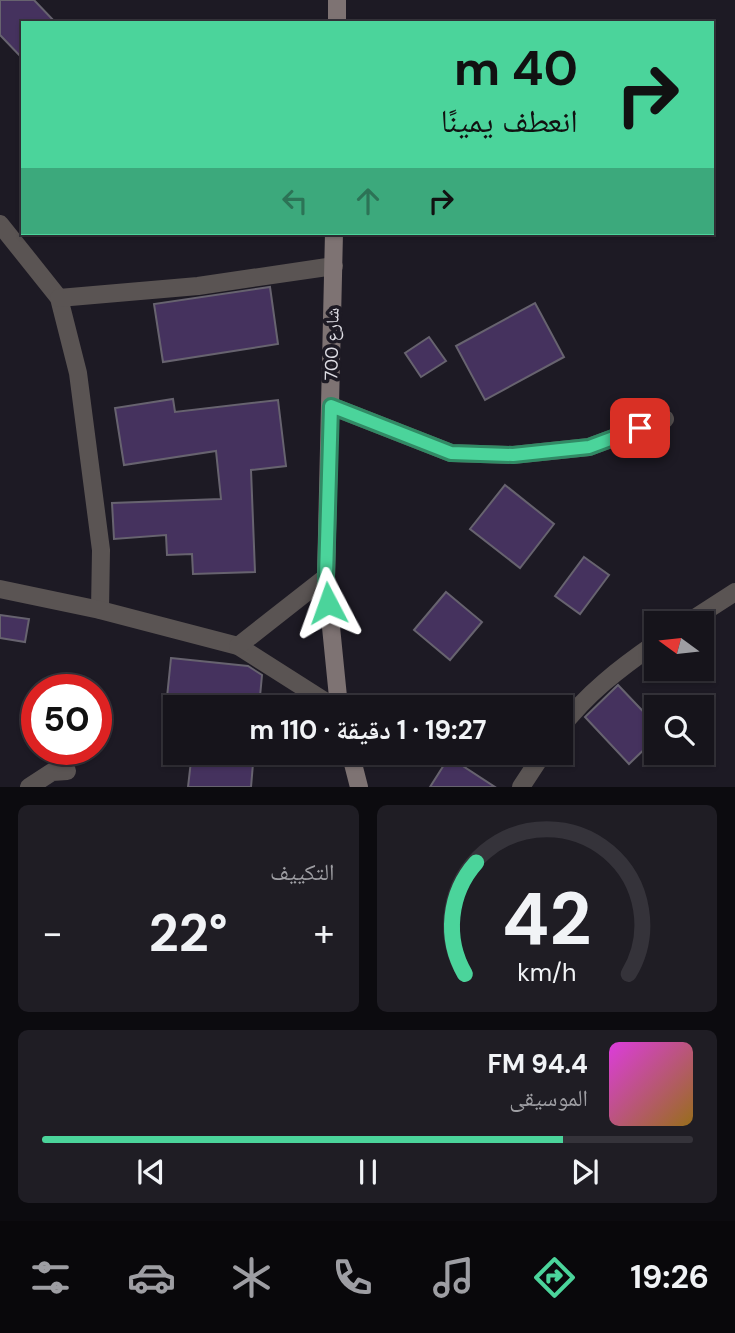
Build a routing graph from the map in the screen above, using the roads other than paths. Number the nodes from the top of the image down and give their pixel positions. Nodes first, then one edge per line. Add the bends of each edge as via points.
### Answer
1 (337, 0) edge
2 (337, 21) edge
3 (0, 224) edge
4 (334, 235) edge
5 (334, 266) junction
6 (59, 298) junction
7 (331, 406) junction
8 (665, 419) dead end
9 (326, 577) junction
10 (0, 589) edge
11 (735, 592) edge
12 (100, 610) junction
13 (706, 611) edge
14 (238, 646) junction
15 (644, 651) edge
16 (317, 695) edge
17 (335, 695) edge
18 (573, 712) edge
19 (353, 765) edge
20 (535, 765) edge
21 (67, 771) dead end
22 (29, 787) edge
23 (359, 787) edge
24 (521, 787) edge

1 - 2 main road
3 - 6 street
4 - 5 main road, شارع 700
5 - 6 street via 198,286
5 - 7 main road, شارع 700
6 - 12 street via 78,373 89,453 101,550
7 - 8 street via 451,453 513,455 589,447
7 - 9 main road, شارع 700
9 - 14 street
9 - 17 main road, شارع 700
10 - 12 street
11 - 13 street
12 - 14 street
14 - 16 street
15 - 18 street
19 - 23 main road
20 - 24 street
21 - 22 street via 52,772

